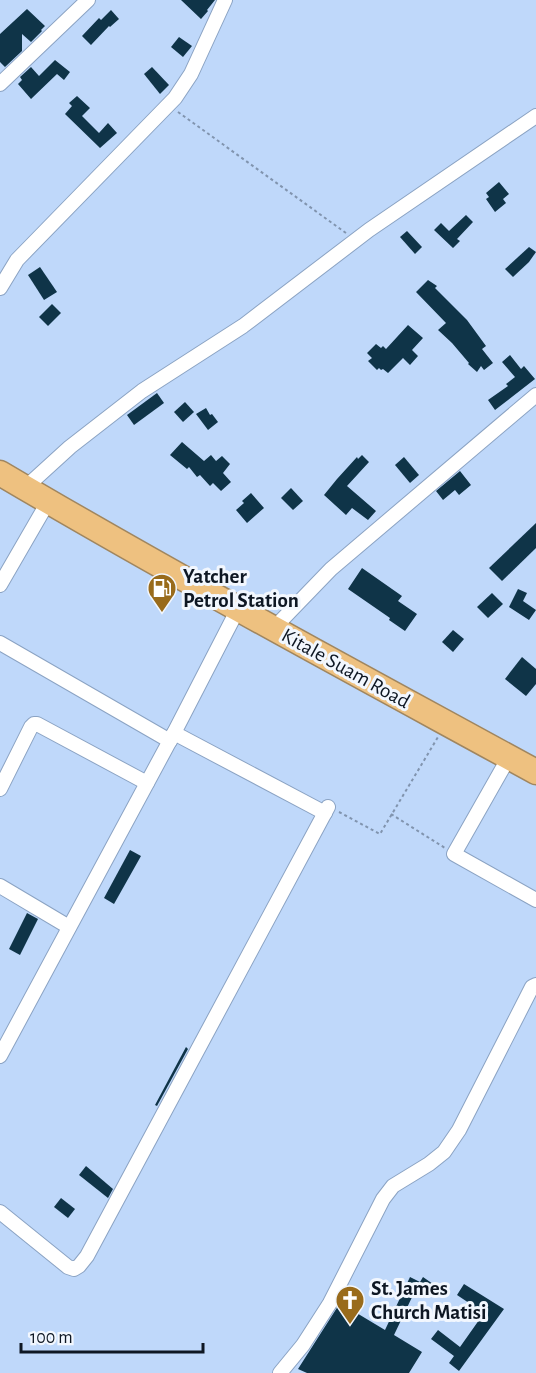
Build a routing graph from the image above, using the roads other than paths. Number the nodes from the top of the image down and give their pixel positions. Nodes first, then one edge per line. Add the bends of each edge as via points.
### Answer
1 (88, 0) edge
2 (225, 0) edge
3 (0, 84) edge
4 (536, 116) edge
5 (0, 260) edge
6 (9, 273) junction
7 (0, 288) edge
8 (536, 395) edge
9 (0, 473) edge
10 (25, 488) junction
11 (48, 502) junction
12 (0, 585) edge
13 (238, 609) junction
14 (274, 628) junction
15 (0, 643) edge
16 (172, 737) junction
17 (509, 757) junction
18 (536, 772) edge
19 (147, 783) junction
20 (0, 789) edge
21 (0, 886) edge
22 (536, 900) edge
23 (69, 927) junction
24 (536, 985) edge
25 (0, 1056) edge
26 (0, 1212) edge
27 (280, 1373) edge

1 - 3 street
2 - 6 street via 191,74 175,98 38,237
4 - 10 street via 356,240 243,326 142,391
5 - 6 street
6 - 7 street
8 - 14 street via 332,569
9 - 10 highway, Kitale Suam Road
10 - 11 highway, Kitale Suam Road
11 - 12 street
11 - 13 highway, Kitale Suam Road
13 - 14 highway, Kitale Suam Road
13 - 16 street
14 - 17 highway, Kitale Suam Road
15 - 16 street
16 - 19 street
16 - 26 street via 326,810 82,1263 74,1269 68,1267
17 - 18 highway, Kitale Suam Road
17 - 22 street via 454,854
19 - 20 street via 34,724
19 - 23 street
21 - 23 street
23 - 25 street
24 - 27 street via 459,1130 444,1152 388,1192 330,1303

